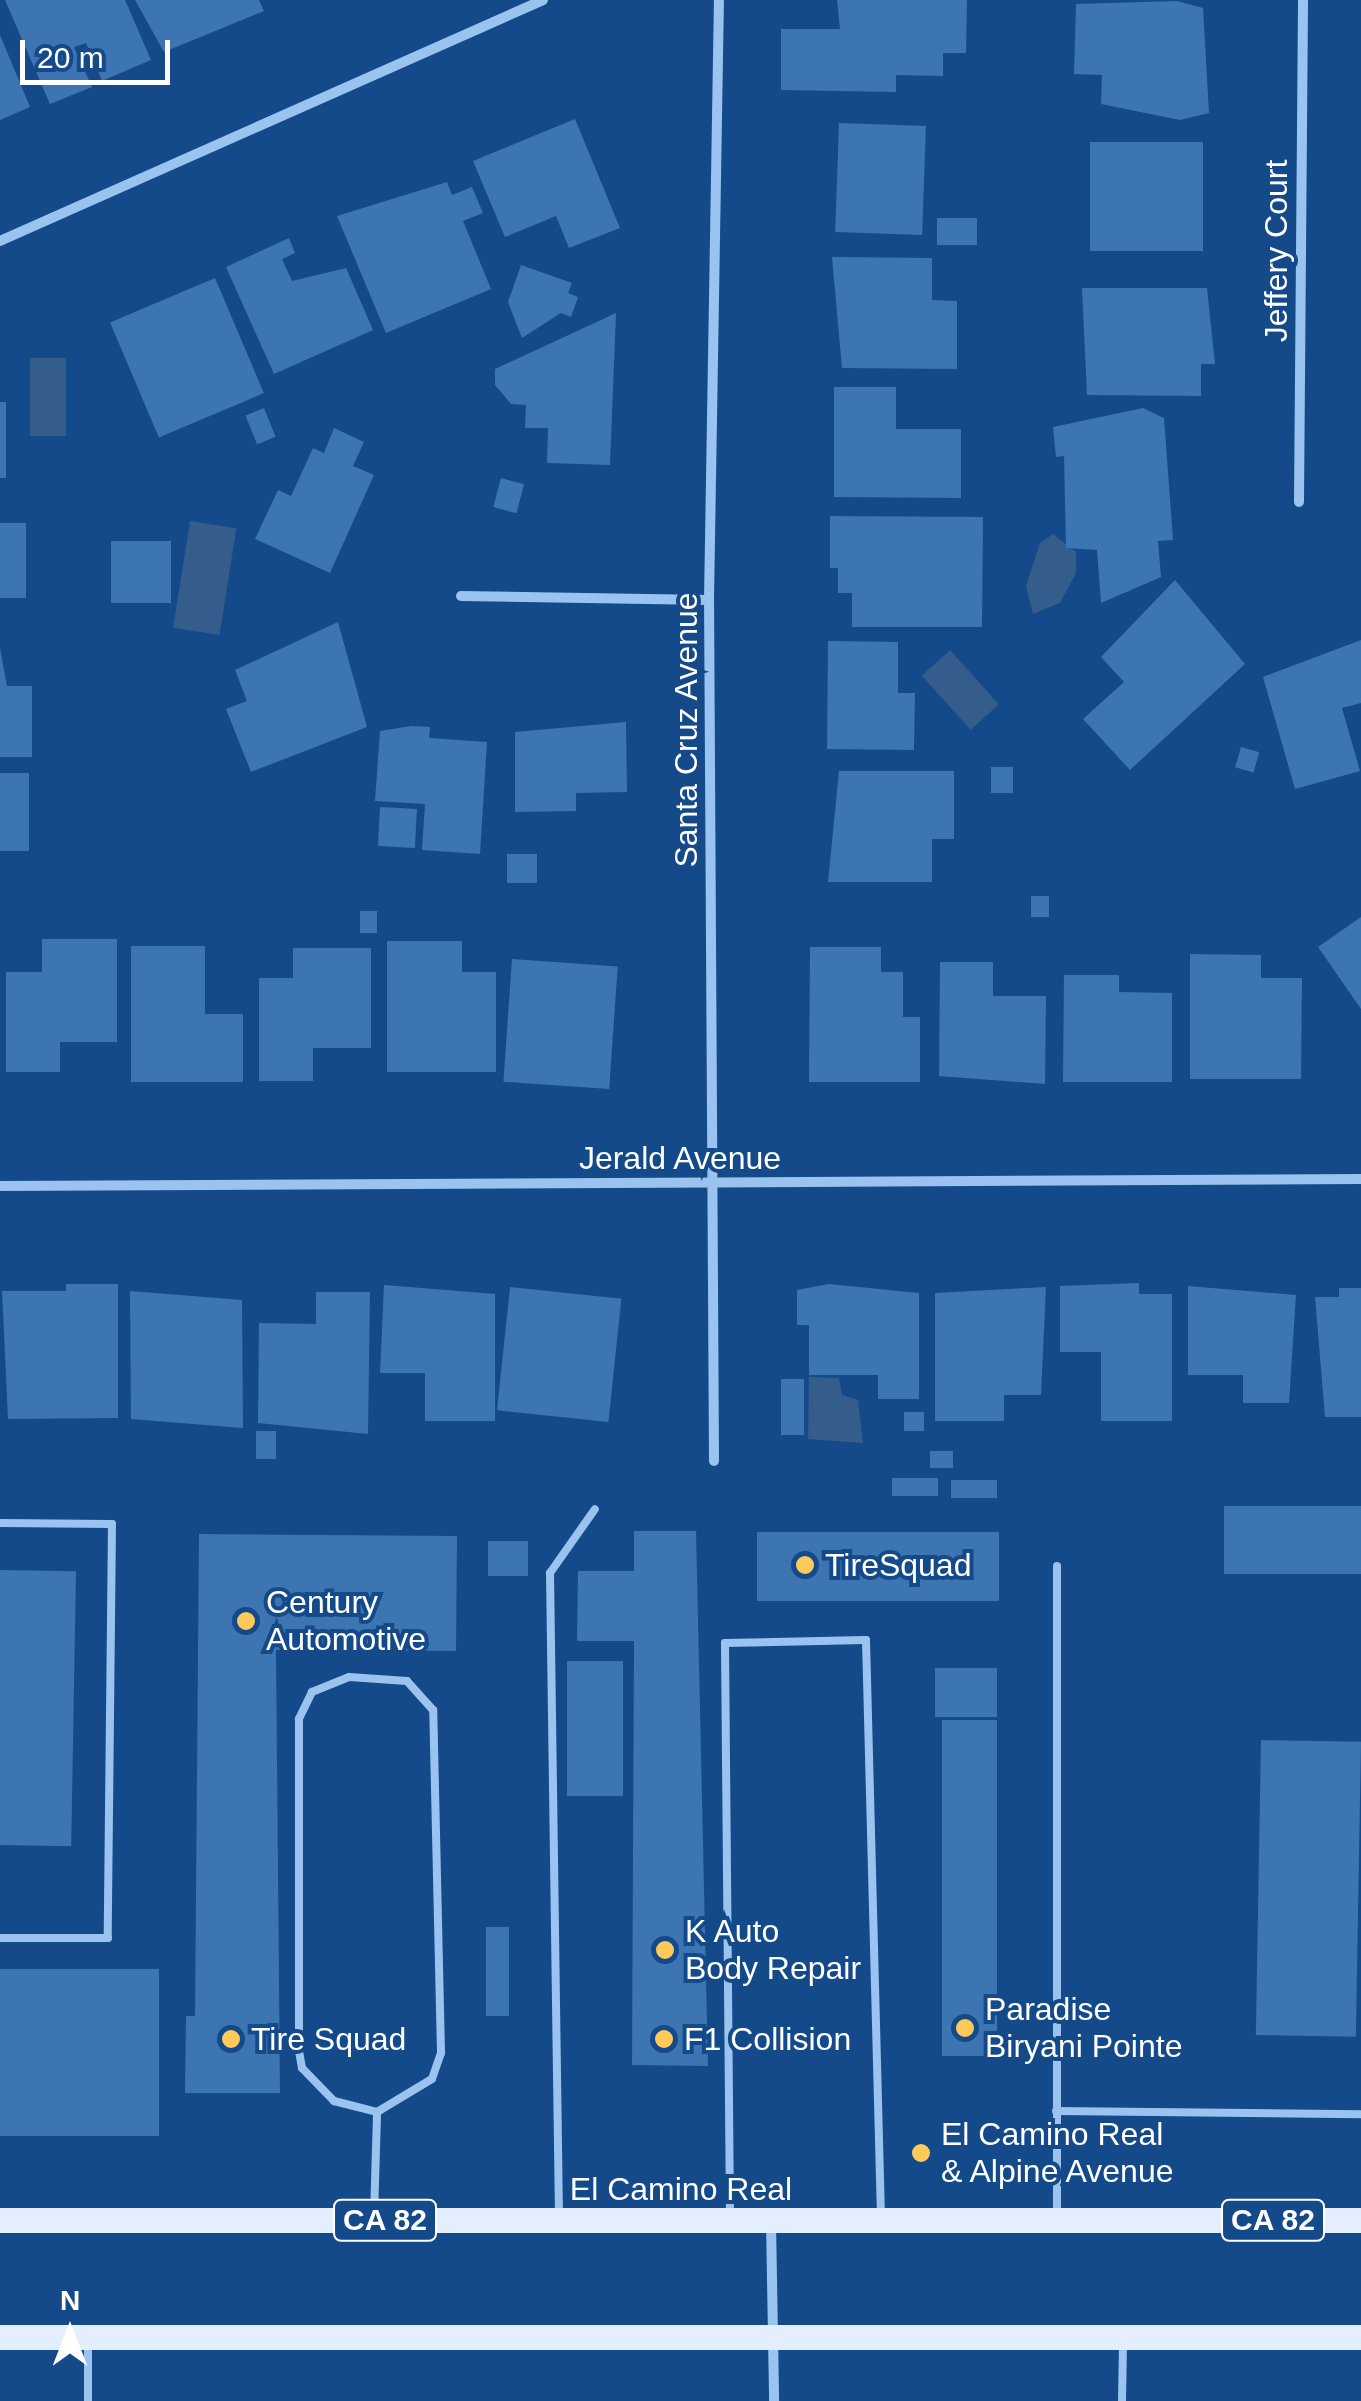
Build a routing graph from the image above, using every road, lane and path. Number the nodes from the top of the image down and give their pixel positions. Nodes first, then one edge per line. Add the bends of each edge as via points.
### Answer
1 (543, 0) edge
2 (719, 0) edge
3 (1303, 0) edge
4 (0, 241) edge
5 (1299, 502) dead end
6 (461, 596) dead end
7 (710, 600) junction
8 (1361, 1179) edge
9 (715, 1183) junction
10 (0, 1186) edge
11 (714, 1460) dead end
12 (595, 1509) dead end
13 (0, 1523) edge
14 (1056, 1566) dead end
15 (0, 1938) edge
16 (1056, 2111) junction
17 (377, 2112) junction
18 (1361, 2114) edge
19 (0, 2220) edge
20 (374, 2220) junction
21 (1056, 2220) junction
22 (1361, 2220) edge
23 (559, 2221) junction
24 (730, 2221) junction
25 (770, 2221) junction
26 (882, 2221) junction
27 (0, 2337) edge
28 (88, 2337) junction
29 (1123, 2337) junction
30 (1361, 2337) edge
31 (772, 2338) junction
32 (88, 2401) edge
33 (774, 2401) edge
34 (1122, 2401) edge

1 - 4 street
2 - 7 street, Santa Cruz Avenue
3 - 5 street, Jeffery Court
6 - 7 street
7 - 9 street, Santa Cruz Avenue
8 - 9 street, Jerald Avenue
9 - 10 street, Jerald Avenue
9 - 11 street, Santa Cruz Avenue
12 - 23 lane via 550,1573
13 - 15 lane via 112,1524 108,1938
14 - 16 lane
16 - 18 lane
16 - 21 lane
17 - 17 lane via 432,2079 443,1990 434,1710 408,1680 370,1676 312,1692 299,1719 299,2051 302,2068 334,2101
17 - 20 lane
19 - 20 main road, El Camino Real / CA 82
20 - 23 main road, El Camino Real / CA 82
21 - 22 main road, El Camino Real / CA 82
21 - 26 main road, El Camino Real / CA 82
23 - 24 main road, El Camino Real / CA 82
24 - 25 main road, El Camino Real / CA 82
24 - 26 lane via 725,1643 866,1640
25 - 26 main road, El Camino Real / CA 82
25 - 31 street
27 - 28 main road
28 - 31 main road
28 - 32 lane
29 - 30 main road
29 - 31 main road
29 - 34 lane
31 - 33 street

